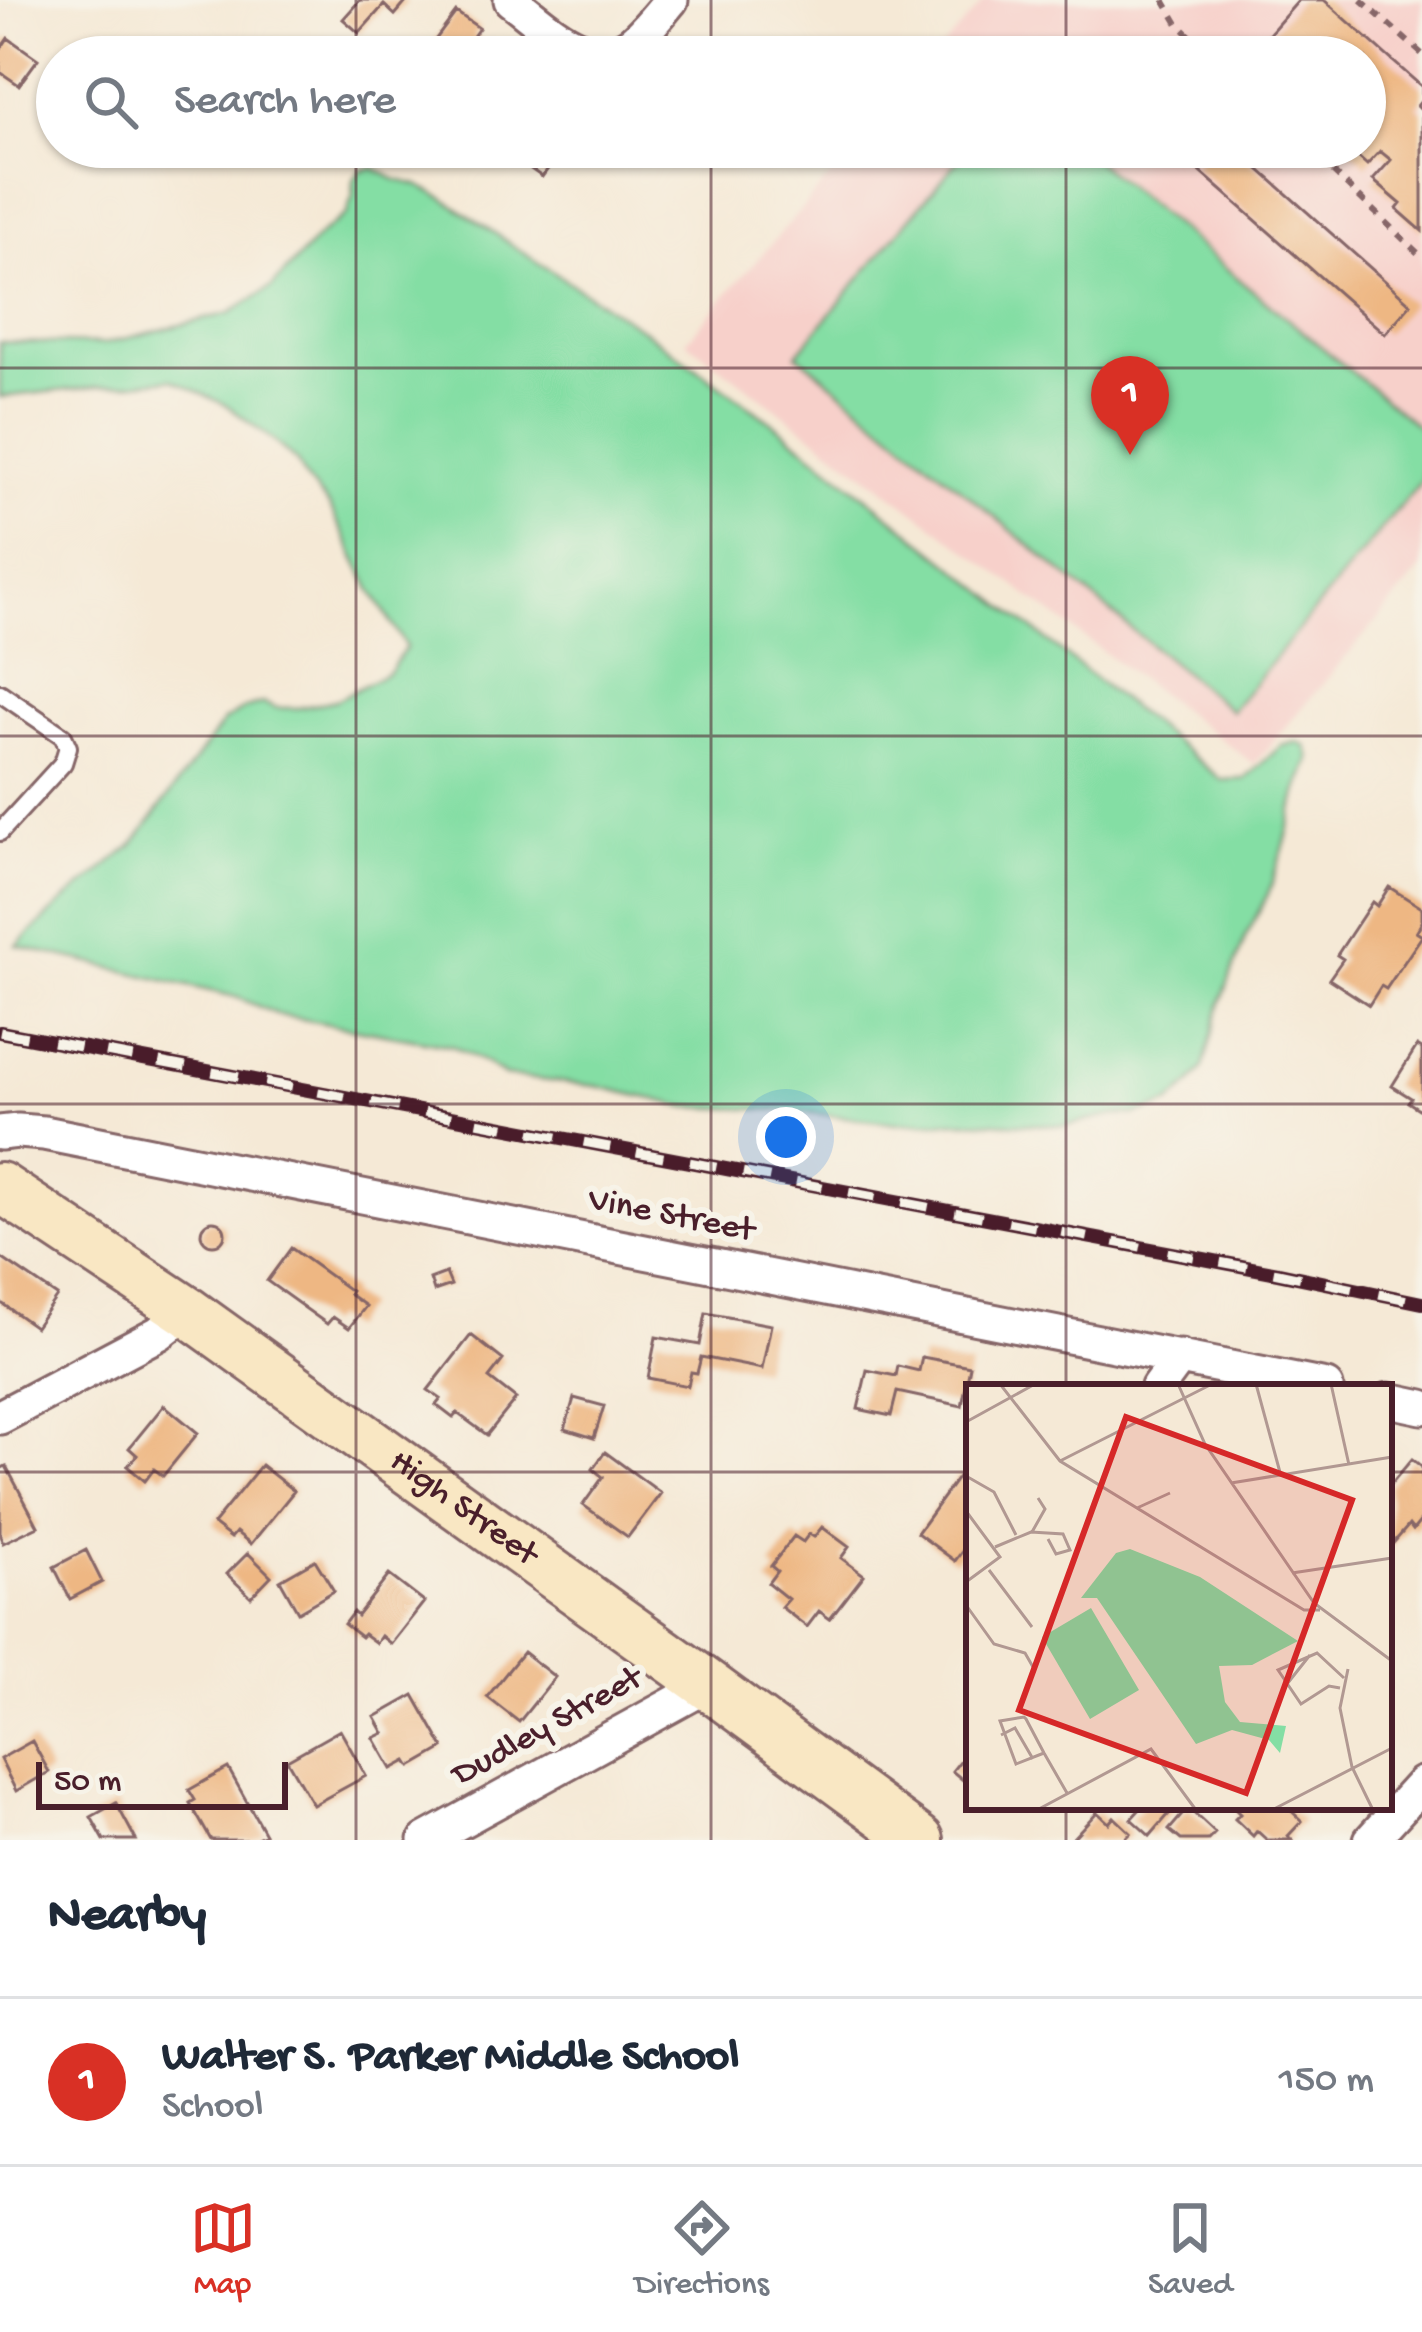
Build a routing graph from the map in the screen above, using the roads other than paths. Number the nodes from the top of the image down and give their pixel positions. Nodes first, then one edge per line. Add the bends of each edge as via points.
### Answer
1 (511, 0) edge
2 (671, 0) edge
3 (561, 36) edge
4 (637, 36) edge
5 (0, 693) edge
6 (0, 832) edge
7 (0, 1133) edge
8 (0, 1187) edge
9 (187, 1312) junction
10 (1180, 1357) junction
11 (1160, 1384) edge
12 (1311, 1384) edge
13 (1392, 1401) edge
14 (1422, 1406) edge
15 (0, 1417) edge
16 (708, 1685) junction
17 (1422, 1784) edge
18 (439, 1837) edge
19 (919, 1840) edge
20 (1371, 1840) edge

1 - 3 street
2 - 4 street
5 - 6 lane via 63,736 68,752
7 - 10 street, Vine Street via 44,1133
8 - 9 street, High Street
9 - 15 street
9 - 16 street, High Street
10 - 11 street
10 - 12 street, Vine Street
13 - 14 street
16 - 18 street, Dudley Street
16 - 19 street, High Street
17 - 20 street

